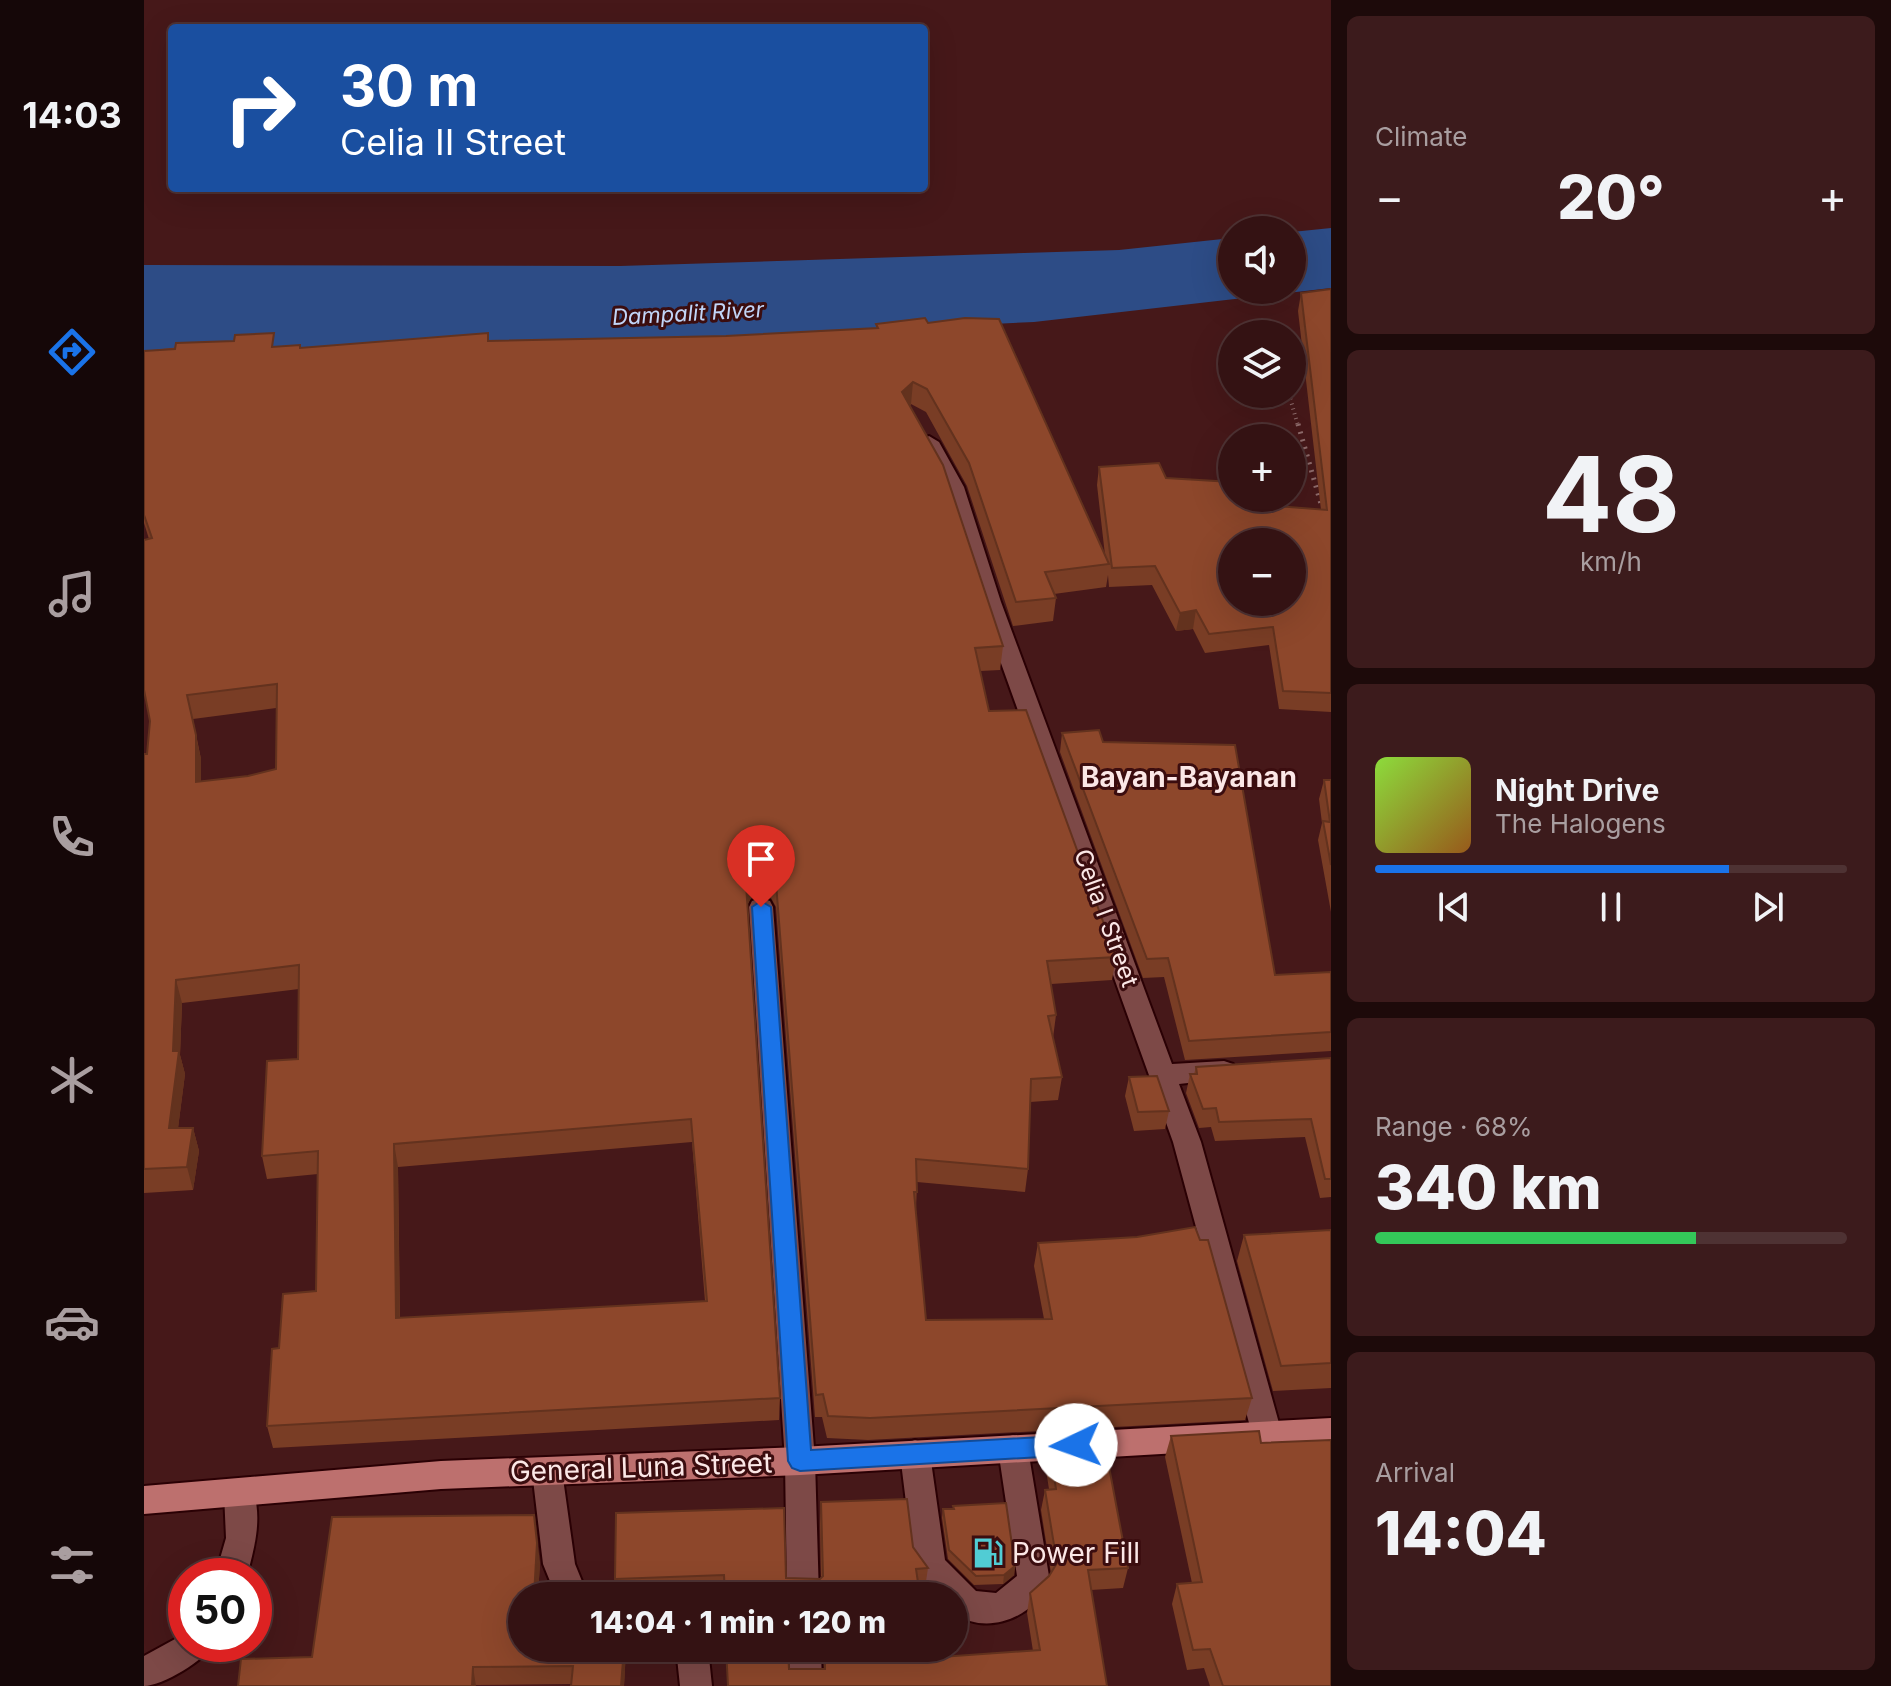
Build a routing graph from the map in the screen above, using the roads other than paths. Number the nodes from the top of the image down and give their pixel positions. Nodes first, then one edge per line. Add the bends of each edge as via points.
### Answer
1 (920, 425) edge
2 (761, 907) dead end
3 (1254, 1069) edge
4 (1163, 1075) junction
5 (1331, 1431) edge
6 (1267, 1434) junction
7 (1013, 1449) junction
8 (915, 1454) junction
9 (800, 1461) junction
10 (547, 1471) junction
11 (239, 1493) junction
12 (144, 1500) edge
13 (236, 1558) edge
14 (566, 1582) edge
15 (803, 1582) edge
16 (168, 1660) edge
17 (693, 1662) edge
18 (805, 1662) edge
19 (144, 1674) edge
20 (696, 1686) edge
21 (806, 1686) edge

1 - 4 street, Celia I Street via 954,487 990,602
2 - 9 street
3 - 4 street
4 - 6 street, Celia I Street via 1187,1142
5 - 6 main road, General Luna Street
6 - 7 main road, General Luna Street
7 - 8 main road, General Luna Street
7 - 8 street via 1034,1582 1001,1609 968,1605 930,1567
8 - 9 main road, General Luna Street
9 - 10 main road, General Luna Street
9 - 15 street
10 - 11 main road, General Luna Street
10 - 14 street via 559,1564
11 - 12 main road, General Luna Street
11 - 13 street via 242,1538
16 - 19 street
17 - 20 street
18 - 21 street

